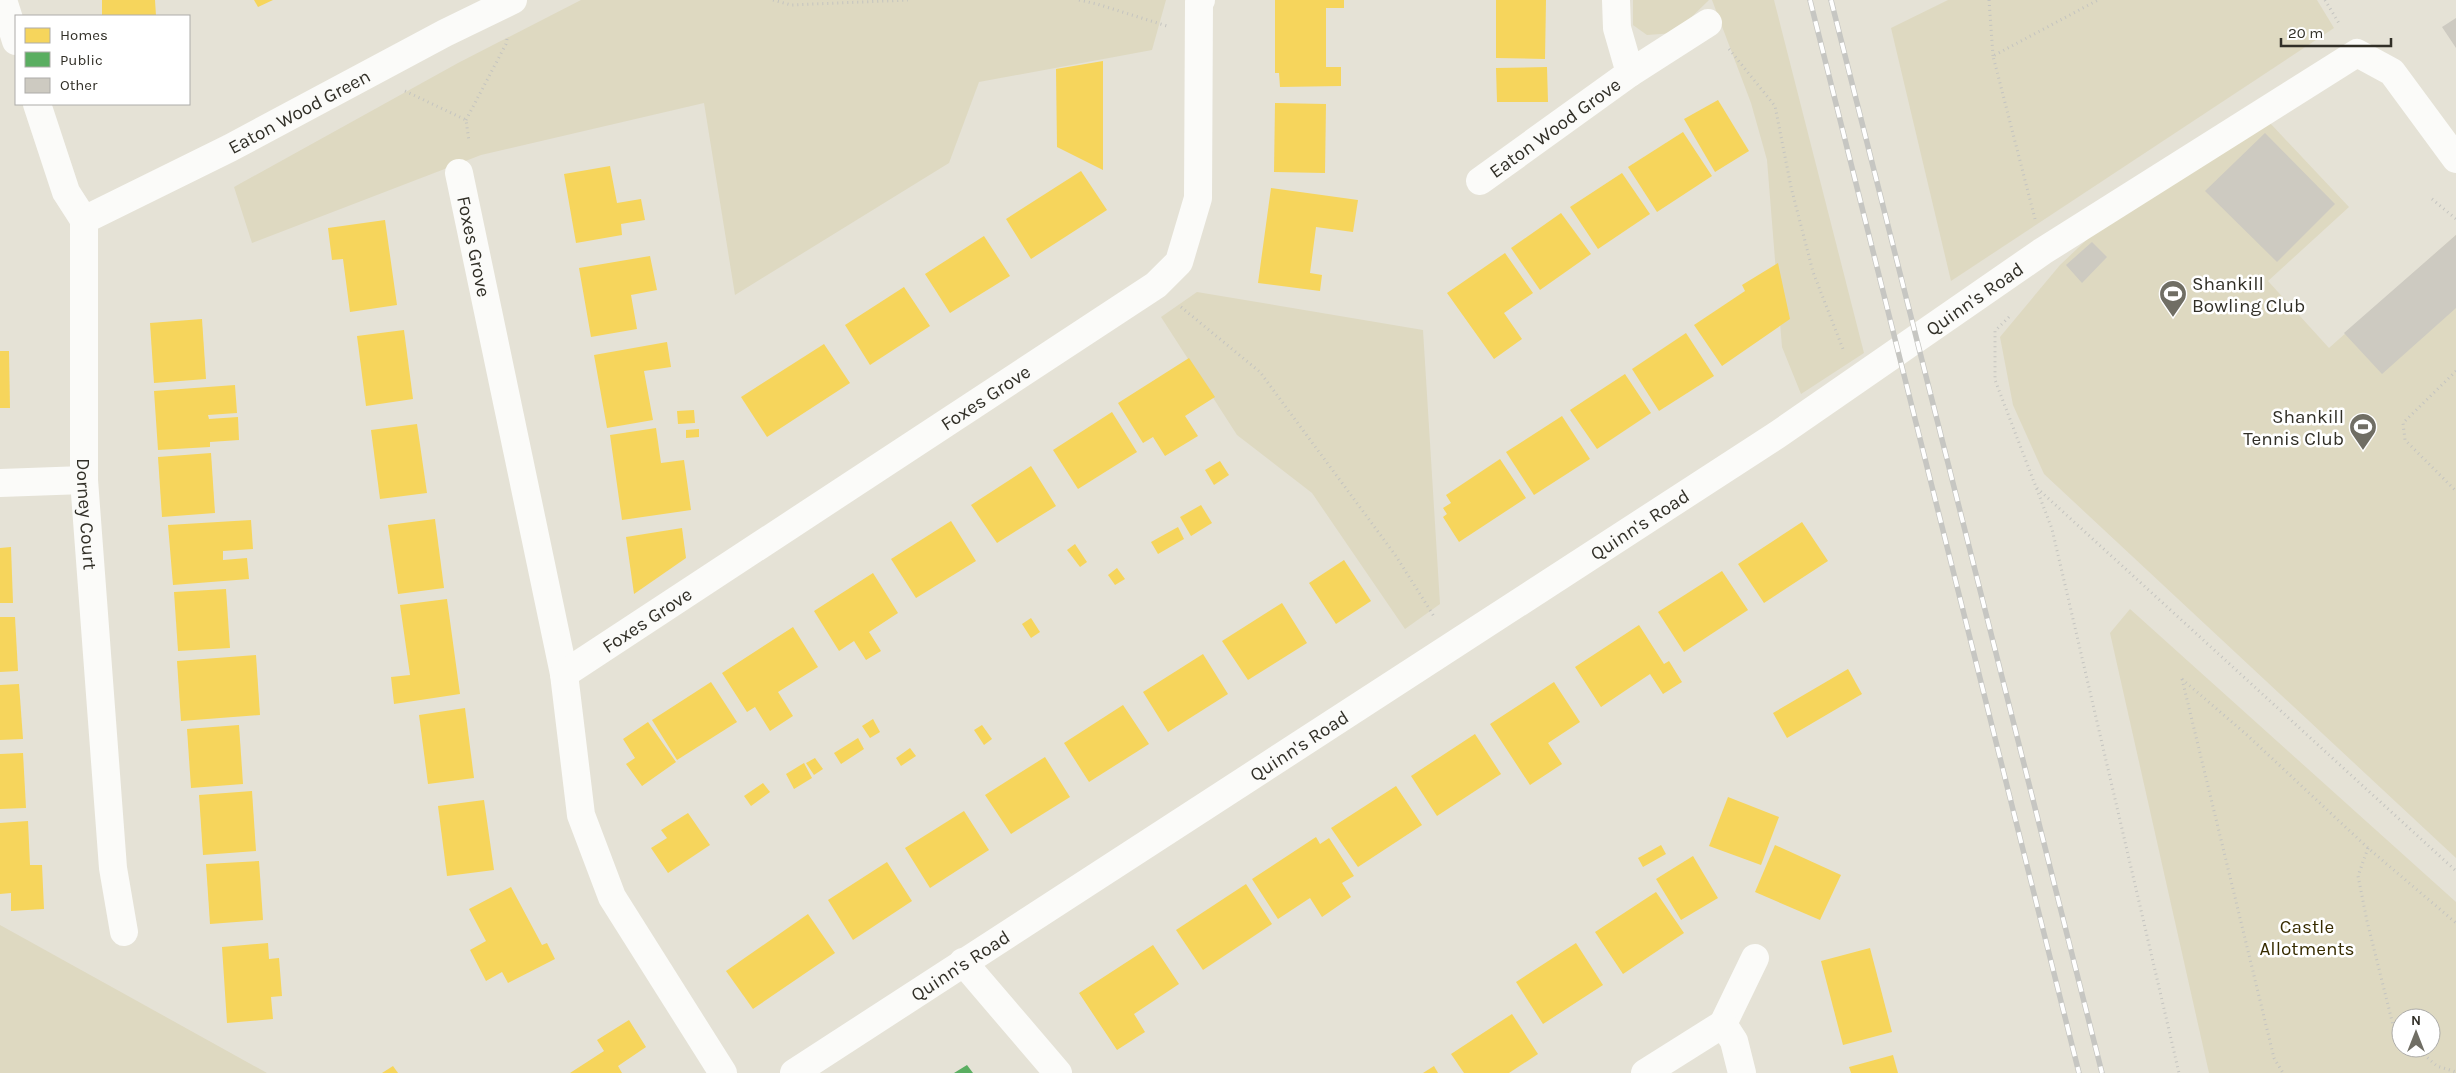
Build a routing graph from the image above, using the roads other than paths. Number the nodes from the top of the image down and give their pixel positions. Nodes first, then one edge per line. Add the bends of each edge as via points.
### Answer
1 (2, 0) edge
2 (1201, 0) edge
3 (1616, 0) edge
4 (511, 1) edge
5 (1708, 23) road end
6 (15, 38) edge
7 (1630, 73) junction
8 (37, 105) edge
9 (2456, 159) edge
10 (459, 173) road end
11 (1480, 181) dead end
12 (84, 220) junction
13 (84, 480) junction
14 (0, 483) edge
15 (564, 674) junction
16 (124, 932) dead end
17 (1755, 958) dead end
18 (963, 962) junction
19 (1723, 1024) junction
20 (723, 1073) edge
21 (794, 1073) edge
22 (1058, 1073) edge
23 (1645, 1073) edge
24 (1742, 1073) edge

1 - 6 street
2 - 15 street, Foxes Grove via 1198,198 1179,262 1156,285
3 - 7 street, Eaton Wood Grove via 1617,28
4 - 12 street, Eaton Wood Green via 230,148
5 - 7 street, Eaton Wood Grove
7 - 11 street, Eaton Wood Grove
8 - 12 street via 66,192
9 - 18 street, Quinn's Road via 2392,72 2357,54 2043,251 1777,434
10 - 15 street, Foxes Grove
12 - 13 street, Dorney Court
13 - 14 street
13 - 16 street, Dorney Court via 113,868
15 - 20 street, Foxes Grove via 581,815 612,896
17 - 19 street
18 - 21 street, Quinn's Road
18 - 22 street
19 - 23 street
19 - 24 street via 1734,1041

